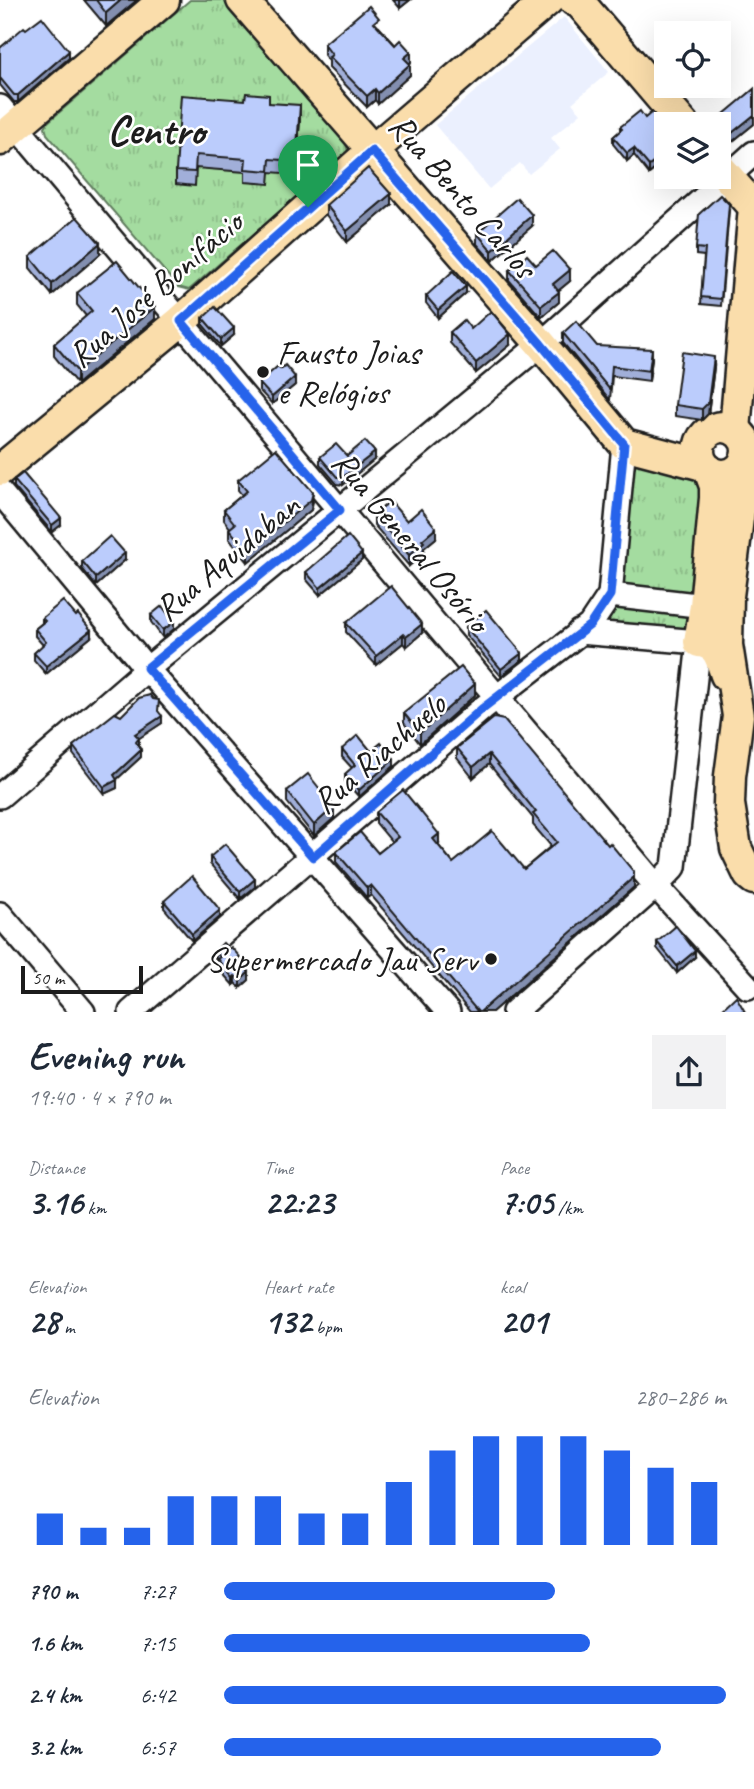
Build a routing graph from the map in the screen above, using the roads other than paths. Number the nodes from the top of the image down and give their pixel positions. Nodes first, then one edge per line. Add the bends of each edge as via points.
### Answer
1 (164, 0) edge
2 (243, 0) edge
3 (548, 0) edge
4 (574, 0) edge
5 (673, 112) edge
6 (6, 124) edge
7 (372, 151) junction
8 (754, 153) edge
9 (731, 168) edge
10 (731, 180) edge
11 (706, 189) edge
12 (181, 321) junction
13 (541, 344) junction
14 (735, 430) junction
15 (624, 444) junction
16 (743, 465) junction
17 (706, 468) junction
18 (0, 470) edge
19 (0, 492) edge
20 (340, 510) junction
21 (610, 595) junction
22 (705, 606) junction
23 (579, 632) junction
24 (699, 642) junction
25 (147, 668) junction
26 (497, 697) junction
27 (737, 706) junction
28 (0, 796) edge
29 (313, 857) junction
30 (752, 882) edge
31 (656, 886) junction
32 (0, 914) edge
33 (748, 987) dead end
34 (83, 1012) edge
35 (131, 1012) edge
36 (448, 1012) edge
37 (514, 1012) edge

1 - 6 main road
2 - 7 main road, Rua Bento Carlos
3 - 7 main road, Rua José Bonifácio
4 - 5 main road
6 - 12 street, Rua General Osório
7 - 12 main road, Rua José Bonifácio
7 - 13 main road, Rua Bento Carlos
8 - 9 street, Rua Aquidaban
10 - 14 main road via 754,207
11 - 13 street, Rua Aquidaban
12 - 18 main road, Rua José Bonifácio
12 - 20 street, Rua General Osório
13 - 15 main road, Rua Bento Carlos
13 - 20 street, Rua Aquidaban
14 - 16 main road via 747,450
14 - 17 main road via 719,427 705,434 699,449
15 - 17 main road
15 - 21 street
16 - 17 main road via 731,474 716,474
16 - 27 main road via 728,596 727,645
17 - 22 main road via 715,498
19 - 25 street
20 - 25 street, Rua Aquidaban
20 - 26 street, Rua General Osório
21 - 22 street
21 - 23 street, Rua Riachuelo via 590,625
22 - 24 main road
23 - 24 street
23 - 26 street, Rua Riachuelo
24 - 27 main road via 718,651
24 - 31 street via 674,867
25 - 28 street, Rua Aquidaban
25 - 29 street
26 - 29 street, Rua Riachuelo
26 - 31 street, Rua General Osório
27 - 30 main road via 729,804 736,848
29 - 35 street, Rua Riachuelo
29 - 36 street
31 - 33 street, Rua General Osório
31 - 37 street
32 - 34 street

